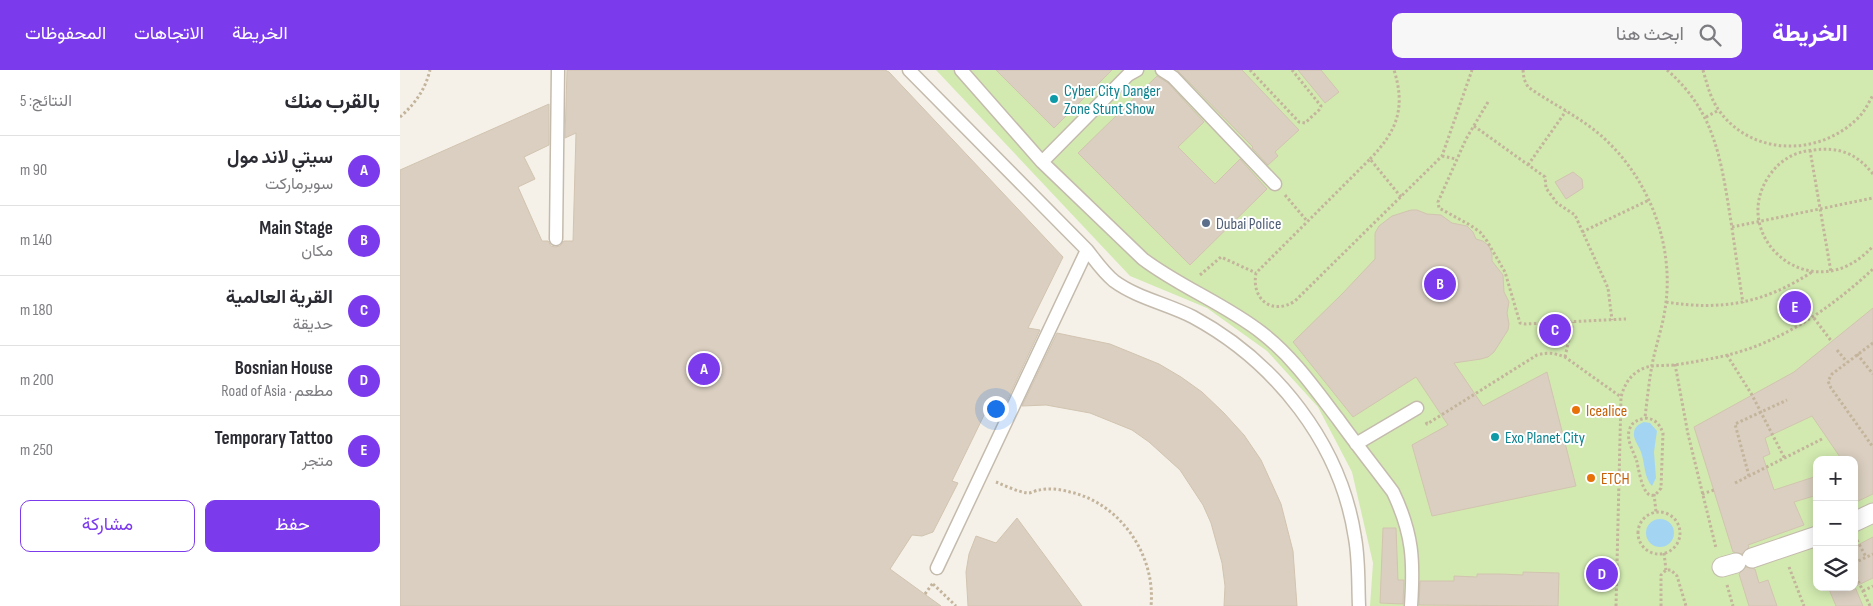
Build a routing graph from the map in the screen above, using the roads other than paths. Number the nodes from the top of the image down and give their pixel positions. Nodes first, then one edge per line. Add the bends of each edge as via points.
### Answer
1 (558, 70) edge
2 (909, 70) edge
3 (961, 70) edge
4 (1136, 70) edge
5 (1162, 70) edge
6 (1042, 162) junction
7 (1276, 184) road end
8 (556, 239) dead end
9 (1087, 250) junction
10 (1417, 408) road end
11 (1356, 444) junction
12 (1873, 513) edge
13 (1858, 520) edge
14 (1813, 537) edge
15 (1737, 563) road end
16 (936, 568) dead end
17 (1359, 606) edge
18 (1411, 606) edge

1 - 8 lane
2 - 9 lane
3 - 6 lane
4 - 6 lane
5 - 7 lane via 1173,77
6 - 11 lane via 1159,271 1264,334 1306,376
9 - 16 lane
9 - 17 lane via 1122,286 1192,316 1241,348 1264,367 1297,405 1329,455 1350,510
10 - 11 lane
11 - 18 lane via 1393,492 1403,512 1413,554
12 - 13 street
14 - 15 street

